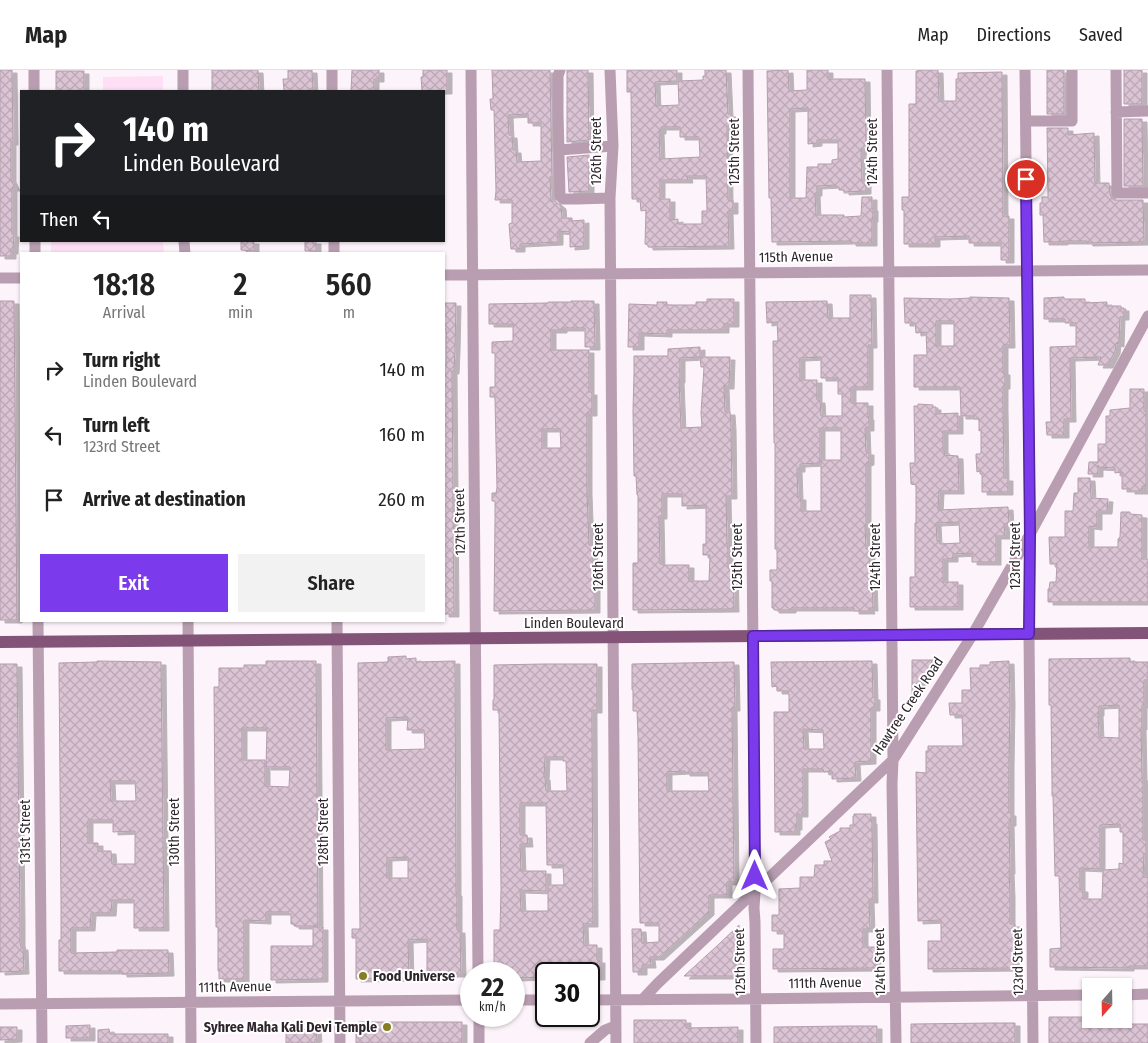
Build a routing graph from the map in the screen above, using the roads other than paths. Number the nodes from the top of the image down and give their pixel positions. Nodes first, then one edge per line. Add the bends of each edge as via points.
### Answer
1 (34, 70) edge
2 (183, 70) edge
3 (332, 70) edge
4 (471, 70) edge
5 (560, 70) edge
6 (610, 70) edge
7 (748, 70) edge
8 (887, 70) edge
9 (1025, 70) edge
10 (1072, 70) edge
11 (1116, 70) edge
12 (34, 90) edge
13 (183, 90) edge
14 (332, 90) edge
15 (1148, 111) edge
16 (1116, 112) junction
17 (1026, 121) junction
18 (612, 146) junction
19 (559, 150) junction
20 (1148, 193) edge
21 (610, 198) junction
22 (1027, 270) junction
23 (1148, 270) edge
24 (888, 271) junction
25 (750, 273) junction
26 (611, 274) junction
27 (445, 275) edge
28 (472, 275) junction
29 (0, 278) edge
30 (20, 278) edge
31 (1148, 316) edge
32 (1030, 534) junction
33 (38, 622) edge
34 (188, 622) edge
35 (337, 622) edge
36 (1148, 633) edge
37 (973, 634) junction
38 (1029, 634) junction
39 (891, 635) junction
40 (753, 636) junction
41 (614, 637) junction
42 (476, 638) junction
43 (337, 640) junction
44 (188, 641) junction
45 (0, 642) edge
46 (38, 642) junction
47 (893, 760) junction
48 (755, 892) junction
49 (478, 962) edge
50 (1148, 994) edge
51 (1033, 995) junction
52 (1082, 995) edge
53 (1132, 995) edge
54 (896, 997) junction
55 (756, 999) junction
56 (340, 1000) junction
57 (460, 1000) edge
58 (600, 1000) edge
59 (616, 1000) junction
60 (642, 1000) junction
61 (190, 1002) junction
62 (0, 1004) edge
63 (41, 1004) junction
64 (616, 1026) junction
65 (478, 1027) edge
66 (42, 1043) edge
67 (191, 1043) edge
68 (340, 1043) edge
69 (479, 1043) edge
70 (590, 1043) edge
71 (616, 1043) edge
72 (756, 1043) edge
73 (896, 1043) edge
74 (1033, 1043) edge

1 - 12 street
2 - 13 street
3 - 14 street
4 - 28 street, 127th Street
5 - 19 street
6 - 18 street, 126th Street
7 - 25 street, 125th Street
8 - 24 street, 124th Street
9 - 17 street, 123rd Street
10 - 17 street via 1072,121
11 - 16 street
15 - 16 street
16 - 20 street via 1117,193
17 - 22 street, 123rd Street
18 - 19 street
18 - 21 street, 126th Street
19 - 21 street via 560,196 563,199
21 - 26 street, 126th Street
22 - 23 street, 115th Avenue
22 - 24 street, 115th Avenue
22 - 32 street, 123rd Street
24 - 25 street, 115th Avenue
24 - 39 street, 124th Street
25 - 26 street, 115th Avenue
25 - 40 street, 125th Street
26 - 28 street, 115th Avenue
26 - 41 street, 126th Street
27 - 28 street, 115th Avenue
28 - 42 street, 127th Street
29 - 30 street
31 - 32 street, Hawtree Creek Road
32 - 37 street, Hawtree Creek Road
32 - 38 street, 123rd Street
33 - 46 street, 131st Street
34 - 44 street, 130th Street
35 - 43 street, 128th Street
36 - 38 main road, Linden Boulevard
37 - 38 main road, Linden Boulevard
37 - 39 main road, Linden Boulevard
37 - 47 street, Hawtree Creek Road
38 - 51 street, 123rd Street
39 - 40 main road, Linden Boulevard
39 - 47 street, 124th Street
40 - 41 main road, Linden Boulevard
40 - 48 street, 125th Street
41 - 42 main road, Linden Boulevard
41 - 59 street, 126th Street
42 - 43 main road, Linden Boulevard
42 - 49 street, 127th Street
43 - 44 main road, Linden Boulevard
43 - 56 street, 128th Street
44 - 46 main road, Linden Boulevard
44 - 61 street, 130th Street
45 - 46 main road, Linden Boulevard
46 - 63 street, 131st Street
47 - 48 street, Hawtree Creek Road
47 - 54 street, 124th Street
48 - 55 street, 125th Street
48 - 60 street, Hawtree Creek Road
50 - 53 street
51 - 52 street, 111th Avenue
51 - 54 street, 111th Avenue
51 - 74 street, 123rd Street
54 - 55 street, 111th Avenue
54 - 73 street, 124th Street
55 - 60 street, 111th Avenue
55 - 72 street, 125th Street
56 - 57 street, 111th Avenue
56 - 61 street, 111th Avenue
56 - 68 street, 128th Street
58 - 59 street, 111th Avenue
59 - 60 street, 111th Avenue
59 - 64 street, 126th Street
61 - 63 street, 111th Avenue
61 - 67 street, 130th Street
62 - 63 street, 111th Avenue
63 - 66 street, 131st Street
64 - 70 street via 604,1030
64 - 71 street, 126th Street
65 - 69 street

